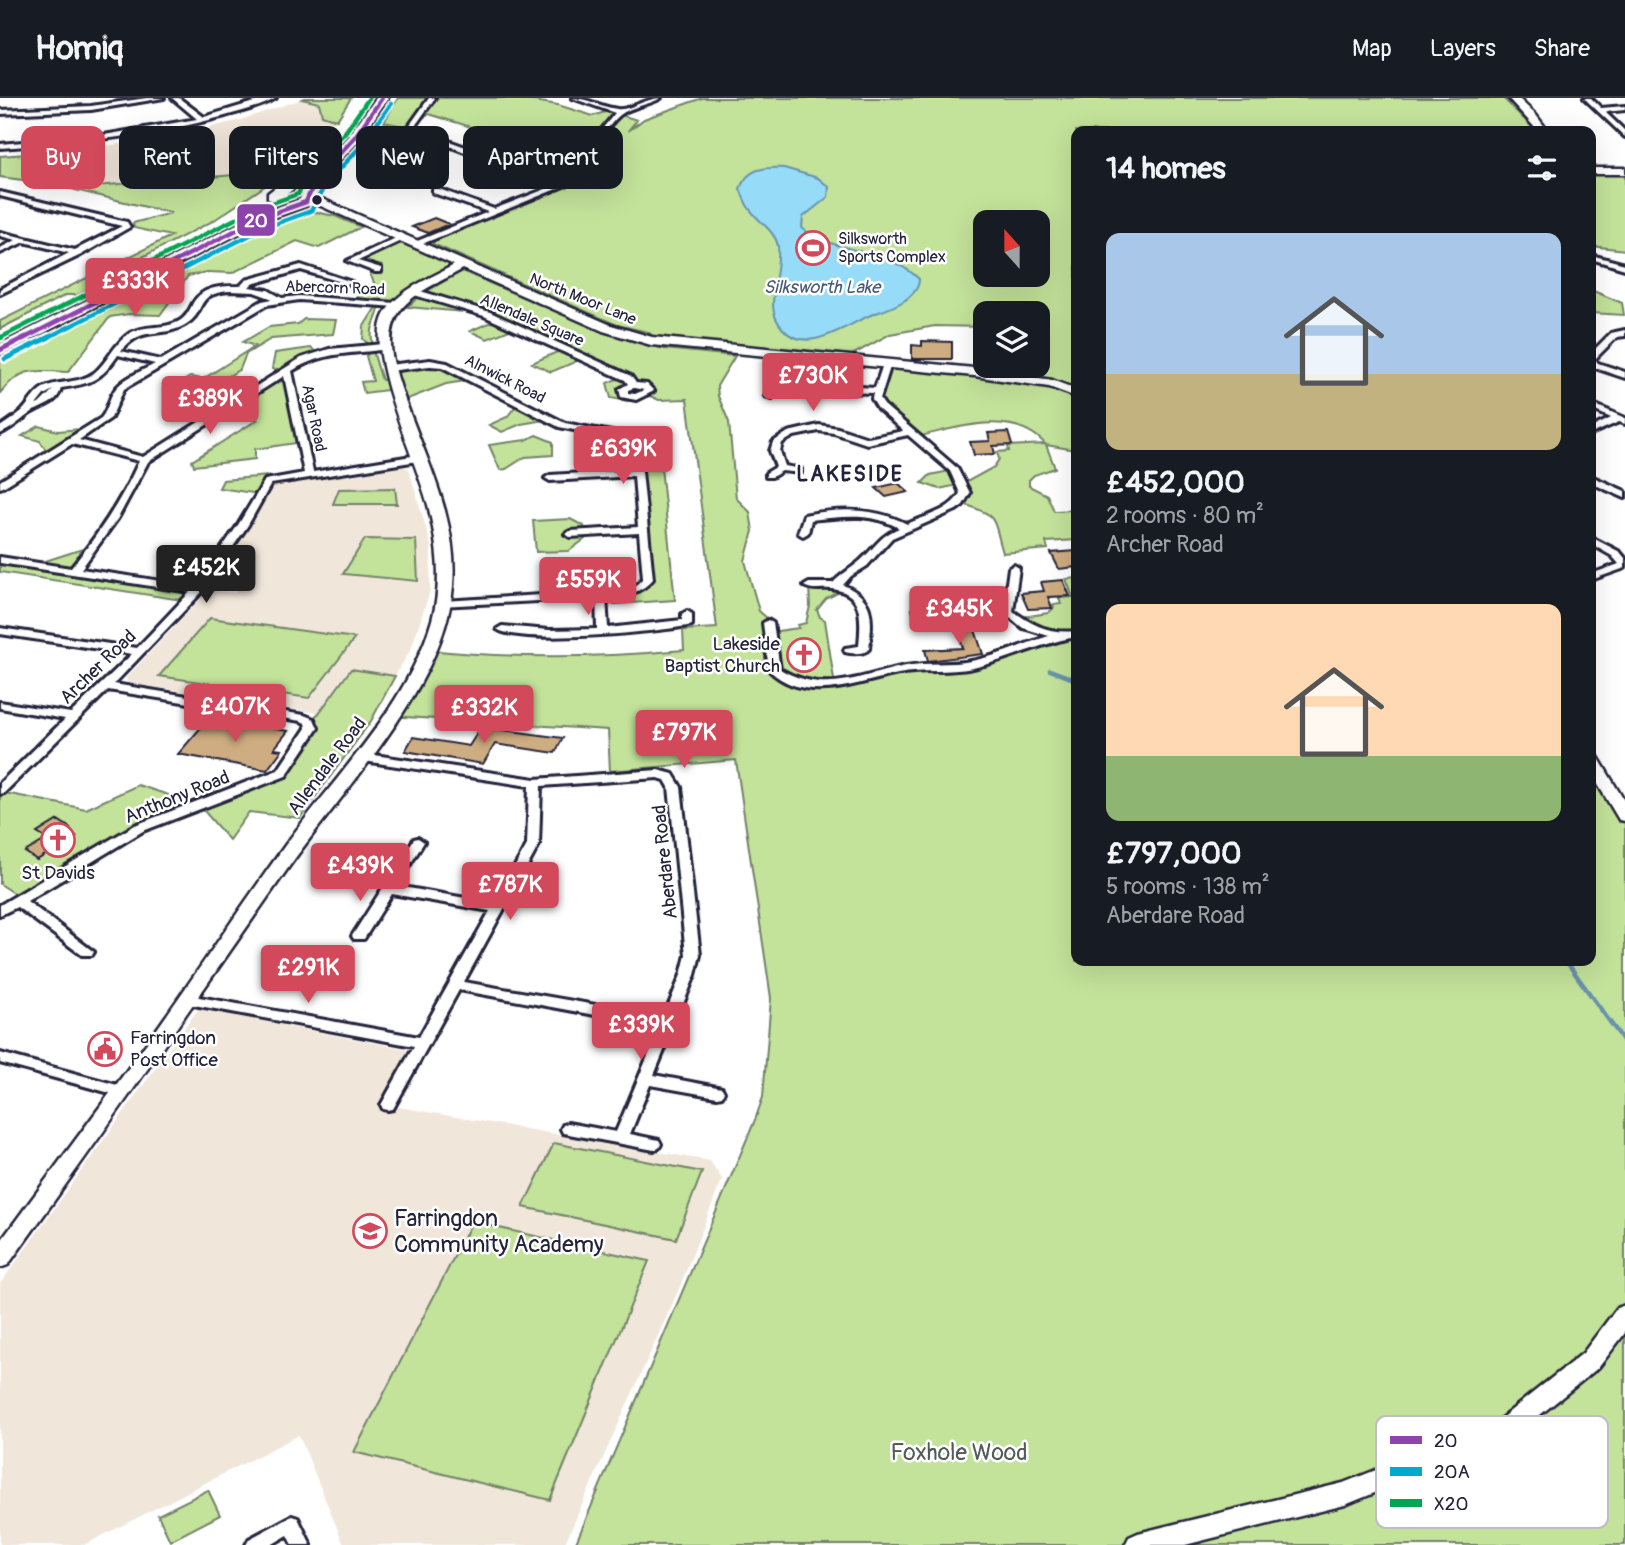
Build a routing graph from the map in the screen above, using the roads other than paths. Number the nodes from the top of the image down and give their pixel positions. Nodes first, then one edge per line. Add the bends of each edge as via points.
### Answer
1 (89, 98) edge
2 (161, 98) edge
3 (175, 98) edge
4 (273, 98) edge
5 (366, 98) edge
6 (382, 98) edge
7 (432, 98) edge
8 (575, 98) edge
9 (657, 98) edge
10 (1513, 98) edge
11 (1587, 98) edge
12 (90, 108) junction
13 (1625, 108) edge
14 (1602, 110) junction
15 (4, 112) edge
16 (619, 112) junction
17 (202, 119) junction
18 (0, 120) edge
19 (608, 126) edge
20 (1539, 126) edge
21 (1625, 135) edge
22 (0, 145) edge
23 (463, 149) edge
24 (1596, 170) edge
25 (1625, 171) edge
26 (552, 189) edge
27 (436, 191) dead end
28 (0, 194) edge
29 (308, 196) junction
30 (271, 198) junction
31 (292, 207) junction
32 (495, 212) junction
33 (342, 213) junction
34 (0, 234) edge
35 (401, 239) junction
36 (23, 240) junction
37 (414, 244) junction
38 (0, 251) edge
39 (78, 253) junction
40 (1596, 258) edge
41 (462, 265) junction
42 (1625, 267) edge
43 (378, 270) dead end
44 (348, 282) dead end
45 (242, 289) junction
46 (0, 292) edge
47 (414, 292) junction
48 (279, 300) junction
49 (397, 304) junction
50 (1625, 333) edge
51 (0, 341) edge
52 (384, 347) junction
53 (0, 350) edge
54 (116, 352) junction
55 (1596, 354) edge
56 (163, 363) junction
57 (887, 364) junction
58 (1596, 365) edge
59 (389, 368) junction
60 (287, 369) junction
61 (1625, 375) edge
62 (764, 378) dead end
63 (774, 384) junction
64 (633, 385) dead end
65 (877, 391) junction
66 (1071, 391) edge
67 (769, 396) dead end
68 (1596, 408) edge
69 (1622, 420) edge
70 (1596, 429) edge
71 (0, 431) edge
72 (910, 432) junction
73 (770, 435) dead end
74 (782, 439) junction
75 (72, 441) junction
76 (418, 458) junction
77 (144, 460) junction
78 (781, 468) junction
79 (798, 471) dead end
80 (637, 473) junction
81 (309, 474) junction
82 (769, 475) dead end
83 (550, 478) dead end
84 (1596, 482) edge
85 (0, 485) edge
86 (1625, 495) edge
87 (905, 527) junction
88 (643, 530) junction
89 (803, 533) dead end
90 (565, 534) dead end
91 (1596, 543) edge
92 (0, 560) edge
93 (1625, 565) edge
94 (1014, 568) dead end
95 (74, 571) junction
96 (1596, 576) edge
97 (809, 586) dead end
98 (836, 586) junction
99 (198, 590) junction
100 (601, 595) junction
101 (443, 604) junction
102 (687, 614) dead end
103 (768, 623) dead end
104 (502, 629) dead end
105 (0, 631) edge
106 (603, 632) junction
107 (1071, 634) edge
108 (1056, 635) junction
109 (849, 650) dead end
110 (140, 652) junction
111 (105, 686) junction
112 (0, 705) edge
113 (72, 717) junction
114 (361, 757) junction
115 (1596, 767) edge
116 (535, 783) junction
117 (0, 790) edge
118 (1625, 816) edge
119 (418, 842) dead end
120 (390, 889) junction
121 (18, 900) junction
122 (499, 908) junction
123 (0, 911) edge
124 (359, 936) dead end
125 (87, 952) dead end
126 (456, 985) junction
127 (188, 1000) junction
128 (667, 1023) junction
129 (423, 1043) junction
130 (0, 1058) edge
131 (645, 1079) junction
132 (121, 1091) junction
133 (717, 1092) dead end
134 (388, 1105) dead end
135 (568, 1129) dead end
136 (621, 1138) junction
137 (654, 1144) dead end
138 (0, 1259) edge
139 (1625, 1315) edge
140 (1521, 1416) edge
141 (1376, 1482) edge
142 (255, 1545) edge
143 (302, 1545) edge
144 (1138, 1545) edge

1 - 12 street
2 - 12 street
3 - 17 street
4 - 17 street
5 - 30 highway via 327,149
6 - 29 highway via 354,138 316,179
7 - 23 street via 413,130
8 - 16 street
9 - 16 street
10 - 20 street
11 - 14 street
12 - 15 street
13 - 14 street
14 - 21 street
15 - 18 street
16 - 19 street
17 - 22 street via 123,134
24 - 25 street
26 - 32 street
27 - 32 street
28 - 39 street via 124,224 123,230
29 - 30 highway via 295,192
29 - 31 highway via 306,202
29 - 33 street, North Moor Lane
30 - 31 highway via 274,206
30 - 51 highway via 243,218
31 - 33 street, North Moor Lane
31 - 53 highway via 240,228
32 - 37 street
33 - 35 street, North Moor Lane
34 - 36 street
35 - 37 street, North Moor Lane
35 - 43 street via 351,261
36 - 38 street
36 - 39 street
37 - 41 street, North Moor Lane
39 - 46 street
40 - 42 street
41 - 47 street
41 - 57 street, North Moor Lane via 607,328 651,341
44 - 45 street via 302,267 249,282
45 - 48 street via 273,293
45 - 54 street via 210,291 185,323 134,334
47 - 49 street
47 - 64 street, Allendale Square via 487,314 628,378
48 - 49 street, Abercorn Road
48 - 56 street, Abercorn Road via 254,309
49 - 52 street, Allendale Road via 384,326
50 - 55 street via 1614,335
52 - 59 street, Allendale Road
52 - 60 street via 319,354
54 - 56 street
54 - 71 street via 95,376 57,387 42,407 26,411
56 - 75 street, Abercorn Road via 117,390 111,414
57 - 65 street
57 - 66 street, North Moor Lane via 974,372
58 - 61 street
59 - 76 street, Allendale Road
59 - 80 street, Alnwick Road via 444,365 562,425 630,439 636,444
60 - 77 street
60 - 81 street, Agar Road
62 - 63 street
63 - 65 street via 803,381
63 - 67 street
65 - 72 street via 881,407
68 - 69 street
69 - 70 street
72 - 74 street via 867,440 819,428
72 - 87 street via 959,477 965,492 953,508
73 - 74 street
74 - 78 street via 775,451
75 - 77 street
75 - 85 street, Abercorn Road
76 - 81 street, Archer Road
76 - 101 street, Allendale Road via 445,555
77 - 95 street via 116,519
78 - 79 street
78 - 82 street
80 - 83 street
80 - 88 street, Alnwick Road
81 - 99 street, Archer Road via 278,478 263,487
84 - 86 street
87 - 89 street via 870,512 806,512
87 - 98 street via 888,536
88 - 90 street
88 - 100 street, Alnwick Road via 648,579 625,593
91 - 93 street
92 - 95 street
93 - 96 street
94 - 108 street via 1008,612 1027,626
95 - 99 street
97 - 98 street
98 - 109 street via 864,601 870,651
99 - 110 street, Archer Road
100 - 101 street, Alnwick Road
100 - 106 street
101 - 114 street, Allendale Road via 429,650
102 - 106 street via 688,624
103 - 108 street via 775,670 790,682 811,688 913,668 971,665
104 - 106 street
105 - 110 street
107 - 108 street
110 - 111 street, Archer Road
111 - 113 street, Archer Road
111 - 121 street, Anthony Road via 303,718 312,728 282,773 139,828
112 - 113 street
113 - 117 street, Archer Road
114 - 116 street, Aberdare Road
114 - 127 street, Allendale Road
115 - 118 street
116 - 122 street via 533,845
116 - 128 street, Aberdare Road via 658,774 669,777 676,787 693,955
119 - 120 street
120 - 122 street
120 - 124 street
121 - 123 street, Anthony Road
121 - 125 street
122 - 126 street
126 - 128 street
126 - 129 street
127 - 129 street
127 - 132 street, Allendale Road
128 - 131 street, Aberdare Road
129 - 134 street
130 - 132 street
131 - 133 street
131 - 136 street
132 - 138 street, Allendale Road
135 - 136 street
136 - 137 street
139 - 140 street via 1591,1360
141 - 144 street via 1345,1494
142 - 143 street via 292,1524

